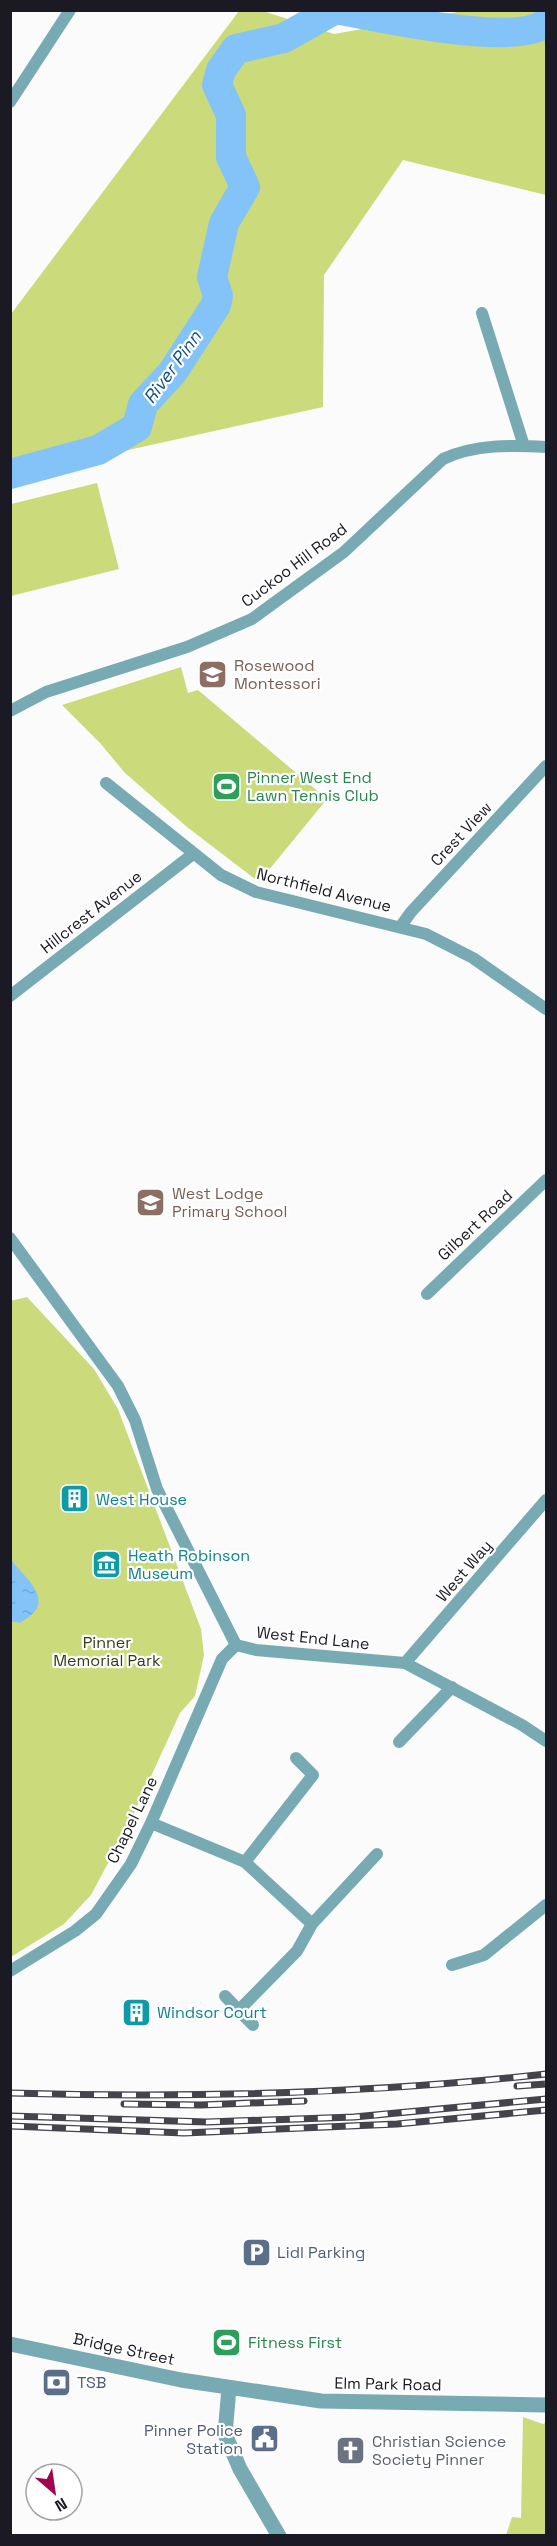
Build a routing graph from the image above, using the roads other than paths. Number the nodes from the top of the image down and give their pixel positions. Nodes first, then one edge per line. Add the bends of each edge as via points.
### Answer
1 (70, 10) edge
2 (10, 102) edge
3 (482, 313) dead end
4 (524, 446) junction
5 (546, 447) edge
6 (10, 711) edge
7 (546, 766) edge
8 (106, 783) dead end
9 (193, 854) junction
10 (401, 926) junction
11 (10, 996) edge
12 (546, 1009) edge
13 (546, 1180) edge
14 (11, 1241) edge
15 (427, 1294) dead end
16 (546, 1500) edge
17 (236, 1645) junction
18 (405, 1663) junction
19 (452, 1687) junction
20 (546, 1741) edge
21 (399, 1742) dead end
22 (296, 1758) dead end
23 (151, 1823) junction
24 (377, 1854) dead end
25 (245, 1862) junction
26 (546, 1905) edge
27 (312, 1924) junction
28 (452, 1965) dead end
29 (10, 1971) edge
30 (225, 1996) dead end
31 (239, 2010) junction
32 (253, 2025) dead end
33 (10, 2344) edge
34 (229, 2388) junction
35 (546, 2405) edge
36 (279, 2535) edge

1 - 2 street
3 - 4 street
4 - 5 street, Cuckoo Hill Road
4 - 6 street, Cuckoo Hill Road via 463,450 443,459 344,552 252,619 187,647 46,692
7 - 10 street, Crest View
8 - 9 street, Northfield Avenue
9 - 10 street, Northfield Avenue via 256,892
9 - 11 street, Hillcrest Avenue
10 - 12 street, Northfield Avenue via 459,950
13 - 15 street, Gilbert Road
14 - 17 street, West End Lane via 118,1386 135,1420 157,1489
16 - 18 street, West Way
17 - 18 street, West End Lane
17 - 23 street, Chapel Lane via 222,1659
18 - 19 street, West End Lane
19 - 20 street, West End Lane
19 - 21 street
22 - 25 street via 313,1775
23 - 25 street
23 - 29 street, Chapel Lane via 131,1864 96,1914 75,1932
24 - 27 street
25 - 27 street
26 - 28 street via 484,1955
27 - 31 street via 297,1951
30 - 31 street
31 - 32 street
33 - 34 street, Bridge Street
34 - 35 street, Elm Park Road via 321,2401
34 - 36 street via 225,2434 240,2469

